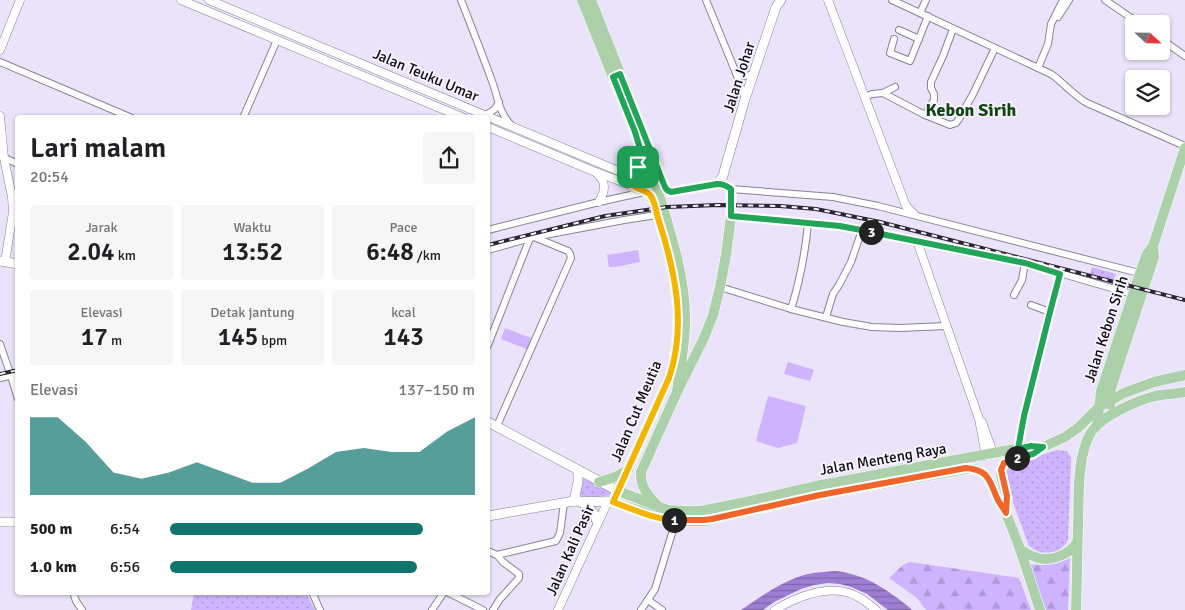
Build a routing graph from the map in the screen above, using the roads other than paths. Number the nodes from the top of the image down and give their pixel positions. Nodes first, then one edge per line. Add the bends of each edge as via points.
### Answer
1 (20, 0) edge
2 (181, 0) edge
3 (209, 0) edge
4 (461, 0) edge
5 (582, 0) edge
6 (591, 0) edge
7 (706, 0) edge
8 (781, 0) edge
9 (828, 0) edge
10 (892, 0) edge
11 (926, 0) edge
12 (1063, 0) edge
13 (1069, 0) edge
14 (1105, 0) edge
15 (920, 13) junction
16 (1127, 15) edge
17 (928, 16) junction
18 (1058, 17) dead end
19 (953, 29) junction
20 (899, 30) dead end
21 (293, 35) junction
22 (894, 39) dead end
23 (918, 39) junction
24 (278, 40) junction
25 (289, 45) junction
26 (1170, 45) edge
27 (994, 48) junction
28 (0, 50) edge
29 (1185, 56) edge
30 (0, 62) edge
31 (1038, 68) junction
32 (755, 72) junction
33 (736, 73) junction
34 (390, 75) junction
35 (617, 75) junction
36 (386, 85) junction
37 (894, 87) dead end
38 (883, 93) junction
39 (865, 97) junction
40 (745, 100) junction
41 (499, 102) junction
42 (125, 115) edge
43 (243, 115) edge
44 (457, 115) edge
45 (483, 115) edge
46 (486, 115) edge
47 (925, 115) junction
48 (0, 116) edge
49 (490, 118) edge
50 (490, 128) edge
51 (515, 129) junction
52 (1185, 147) edge
53 (2, 157) edge
54 (15, 163) edge
55 (727, 163) junction
56 (635, 169) junction
57 (593, 171) junction
58 (717, 184) junction
59 (633, 186) junction
60 (731, 189) junction
61 (646, 192) junction
62 (599, 202) junction
63 (908, 212) junction
64 (657, 215) junction
65 (731, 216) junction
66 (808, 224) junction
67 (490, 229) edge
68 (862, 230) junction
69 (532, 238) junction
70 (917, 241) junction
71 (1153, 246) junction
72 (490, 249) edge
73 (2, 261) edge
74 (15, 263) edge
75 (1025, 263) junction
76 (1139, 273) junction
77 (1060, 274) junction
78 (720, 287) junction
79 (1132, 294) junction
80 (1014, 295) dead end
81 (1031, 305) dead end
82 (791, 309) junction
83 (1050, 312) junction
84 (826, 317) junction
85 (946, 326) junction
86 (490, 333) edge
87 (0, 344) edge
88 (2, 360) edge
89 (1116, 372) junction
90 (14, 375) edge
91 (1185, 375) edge
92 (0, 378) edge
93 (1139, 386) junction
94 (677, 392) junction
95 (1185, 392) edge
96 (1110, 400) junction
97 (1099, 407) junction
98 (1110, 416) junction
99 (978, 419) junction
100 (490, 423) edge
101 (497, 426) junction
102 (1097, 426) junction
103 (1043, 447) junction
104 (1018, 449) junction
105 (996, 453) junction
106 (984, 456) junction
107 (629, 468) junction
108 (578, 471) junction
109 (641, 472) junction
110 (599, 482) junction
111 (618, 492) junction
112 (610, 501) junction
113 (572, 502) junction
114 (659, 507) junction
115 (1006, 513) junction
116 (490, 516) edge
117 (671, 520) junction
118 (0, 522) edge
119 (15, 522) edge
120 (597, 522) junction
121 (1077, 541) junction
122 (1020, 549) junction
123 (490, 552) edge
124 (497, 555) junction
125 (74, 595) edge
126 (313, 595) edge
127 (443, 595) edge
128 (451, 595) edge
129 (648, 600) junction
130 (872, 609) edge
131 (82, 610) edge
132 (320, 610) edge
133 (432, 610) edge
134 (483, 610) edge
135 (493, 610) edge
136 (558, 610) edge
137 (641, 610) edge
138 (662, 610) edge
139 (775, 610) edge
140 (1040, 610) edge
141 (1076, 610) edge

1 - 28 street
2 - 24 street, Jalan Teuku Umar
3 - 21 street, Jalan Teuku Umar
4 - 41 street
5 - 35 main road
6 - 35 main road
7 - 33 street
8 - 32 main road, Jalan Johar
9 - 39 street
10 - 15 street
11 - 15 street
12 - 31 street via 1051,24 1048,44
13 - 18 street
14 - 16 street
15 - 17 street
17 - 19 street
17 - 23 street
19 - 27 street
19 - 47 street via 931,82 934,100
20 - 23 street
21 - 25 street
21 - 34 street, Jalan Teuku Umar
22 - 23 street via 891,54 910,61
24 - 25 street, Jalan Teuku Umar
24 - 43 street
25 - 36 street, Jalan Teuku Umar
26 - 29 street
27 - 31 street
27 - 47 street via 956,123 950,125
30 - 42 street
31 - 52 street via 1087,103
32 - 33 street via 749,76
32 - 40 main road, Jalan Johar
33 - 40 street
34 - 36 street
34 - 45 street, Jalan Teuku Umar
35 - 56 main road via 641,152
35 - 58 main road via 667,190
36 - 44 street, Jalan Teuku Umar
37 - 38 street
38 - 39 street
38 - 47 street
39 - 63 street
40 - 55 main road, Jalan Johar
41 - 46 street
41 - 51 street via 503,116
48 - 53 street
49 - 51 street, Jalan Teuku Umar
50 - 57 street
51 - 56 street, Jalan Teuku Umar via 616,170
52 - 71 main road, Jalan Kebon Sirih
53 - 54 street
53 - 73 street via 12,197
55 - 58 main road, Jalan Johar
55 - 60 main road, Jalan Johar via 727,182
56 - 59 main road via 631,177
56 - 94 main road, Jalan Cut Meutia via 646,166 653,175 681,281 685,325
57 - 59 street
57 - 62 street via 601,178 604,188
58 - 60 main road
59 - 61 main road
60 - 63 street via 833,197
60 - 65 main road, Jalan Cut Meutia
61 - 62 street
61 - 64 main road, Jalan Cut Meutia via 651,196
62 - 67 street
63 - 76 street
64 - 69 street
64 - 107 main road, Jalan Cut Meutia via 676,291 676,350 669,378
65 - 66 street
65 - 78 main road, Jalan Cut Meutia
66 - 68 street
66 - 82 street via 805,253
68 - 70 street
68 - 84 street
69 - 72 street
69 - 86 street
69 - 101 street via 568,251 571,258
70 - 75 street
70 - 85 street
71 - 76 main road, Jalan Kebon Sirih via 1146,254
71 - 89 main road, Jalan Kebon Sirih via 1154,257
73 - 74 main road
75 - 77 street
75 - 80 street via 1022,280
76 - 79 main road, Jalan Kebon Sirih
77 - 79 street
77 - 83 street
78 - 82 street
78 - 94 main road, Jalan Cut Meutia via 704,338
79 - 97 main road, Jalan Kebon Sirih via 1101,391
81 - 83 street
82 - 84 street
83 - 104 street
84 - 85 street via 872,327
85 - 99 street
87 - 88 street
88 - 90 street
89 - 93 main road via 1118,381
89 - 96 main road, Jalan Kebon Sirih
90 - 92 street
91 - 93 main road, Jalan Menteng Raya
93 - 96 main road, Jalan Menteng Raya
94 - 109 main road, Jalan Cut Meutia
95 - 98 main road via 1155,396
96 - 97 main road, Jalan Menteng Raya
96 - 98 main road, Jalan Kebon Sirih
97 - 102 main road, Jalan Kebon Sirih
97 - 103 main road, Jalan Menteng Raya via 1071,433
98 - 102 main road
99 - 105 street via 983,422 992,450
99 - 106 street
100 - 101 main road
101 - 108 main road
102 - 121 main road via 1088,438 1083,454
103 - 104 main road, Jalan Menteng Raya
103 - 115 main road via 1033,454 1008,461 1002,467
104 - 105 main road, Jalan Menteng Raya
105 - 106 main road, Jalan Menteng Raya
106 - 114 main road, Jalan Menteng Raya via 821,485 701,511
107 - 109 main road
107 - 110 main road
107 - 111 main road, Jalan Cut Meutia
108 - 110 main road
108 - 113 main road
109 - 114 main road, Jalan Cut Meutia via 643,489
110 - 111 main road
111 - 112 main road, Jalan Cut Meutia
111 - 114 main road, Jalan Menteng Raya
112 - 113 main road
112 - 117 main road, Jalan Menteng Raya
112 - 120 street, Jalan Kali Pasir
113 - 116 main road
113 - 120 main road via 593,511
113 - 124 street via 556,540
115 - 117 main road, Jalan Menteng Raya via 987,476 966,468 712,519
115 - 122 main road
117 - 129 street via 655,589
118 - 119 main road
120 - 136 street, Jalan Kali Pasir
121 - 122 main road via 1074,548 1052,559 1034,558
121 - 141 main road
122 - 140 main road
123 - 124 street
124 - 135 street via 519,574 519,578
125 - 131 street
126 - 132 street
127 - 133 street
128 - 134 street
129 - 137 street
129 - 138 street
130 - 139 street via 849,593 827,591 800,597

